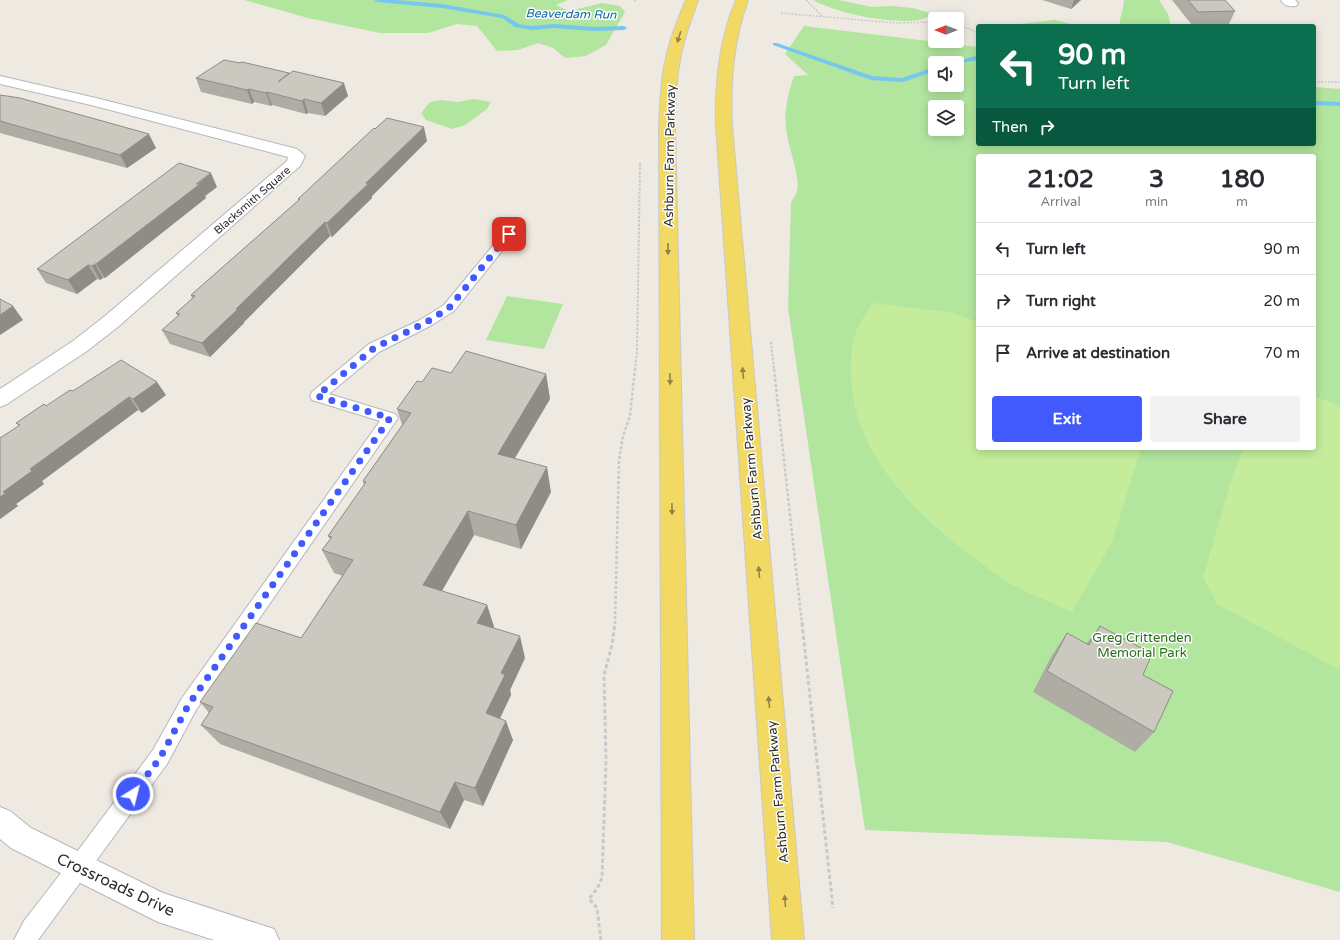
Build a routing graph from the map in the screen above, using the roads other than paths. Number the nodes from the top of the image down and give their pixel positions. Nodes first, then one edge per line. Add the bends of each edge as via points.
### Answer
1 (692, 0) edge
2 (742, 0) edge
3 (0, 80) edge
4 (509, 234) dead end
5 (0, 399) edge
6 (0, 821) edge
7 (79, 868) junction
8 (26, 940) edge
9 (263, 940) edge
10 (678, 940) edge
11 (788, 940) edge

1 -> 10 main road, Ashburn Farm Parkway via 676,45 668,93 667,198
11 -> 2 main road, Ashburn Farm Parkway via 724,126 726,50
3 - 5 street, Blacksmith Square via 111,105 291,152 297,156 294,163 112,321 80,346
4 - 7 lane via 449,308 374,348 317,396 390,418 189,704 160,758
6 - 7 street, Crossroads Drive via 21,838
7 - 8 lane
7 - 9 street, Crossroads Drive via 158,907

